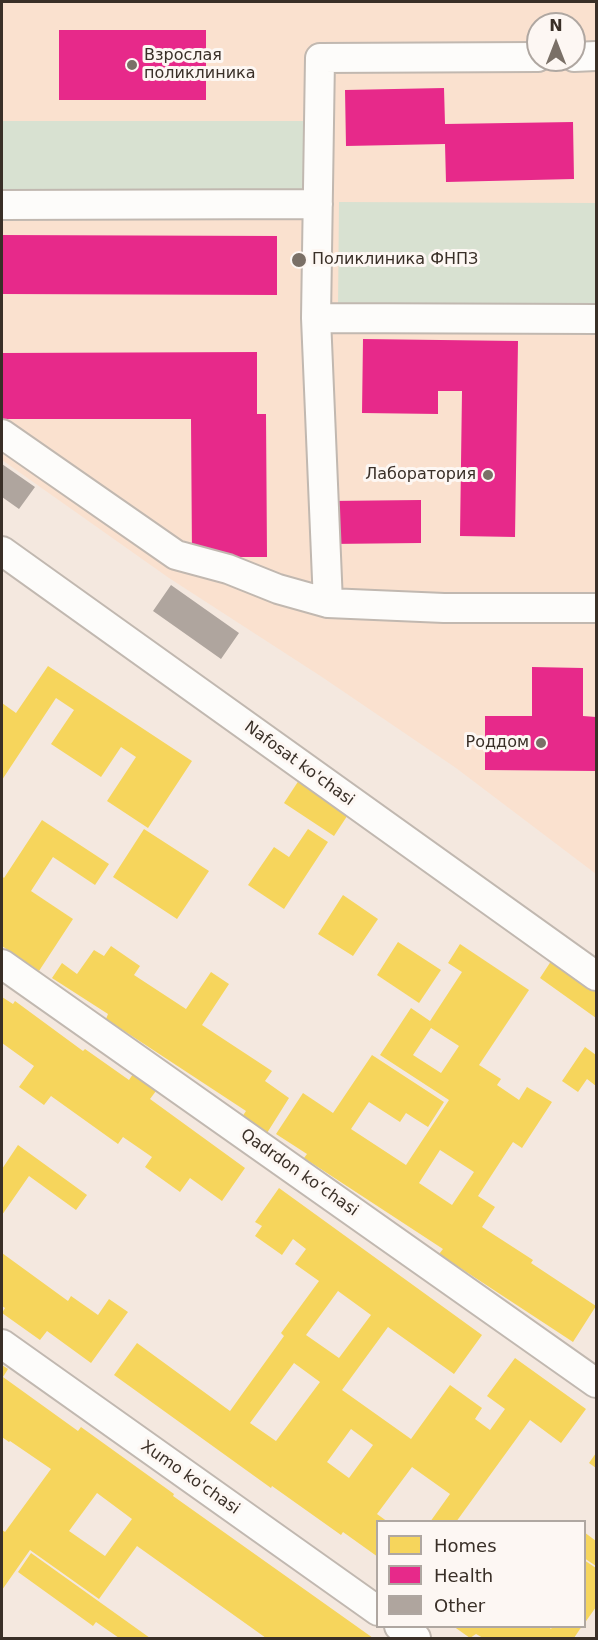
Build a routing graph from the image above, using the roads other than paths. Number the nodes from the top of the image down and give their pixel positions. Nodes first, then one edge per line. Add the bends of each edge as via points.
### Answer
1 (526, 57) edge
2 (318, 204) junction
3 (2, 205) edge
4 (316, 318) junction
5 (597, 319) edge
6 (2, 434) edge
7 (2, 551) edge
8 (328, 603) junction
9 (597, 608) edge
10 (2, 964) edge
11 (597, 976) edge
12 (2, 1344) edge
13 (597, 1383) edge
14 (376, 1610) edge
15 (402, 1628) edge
16 (416, 1638) edge

1 - 2 street via 320,58
2 - 3 street
2 - 4 street
4 - 5 street
4 - 8 street
6 - 8 street via 176,555
7 - 11 street, Nafosat ko'chasi
8 - 9 street
10 - 13 street, Qadrdon koʻchasi
12 - 14 street, Xumo ko'chasi
15 - 16 street

